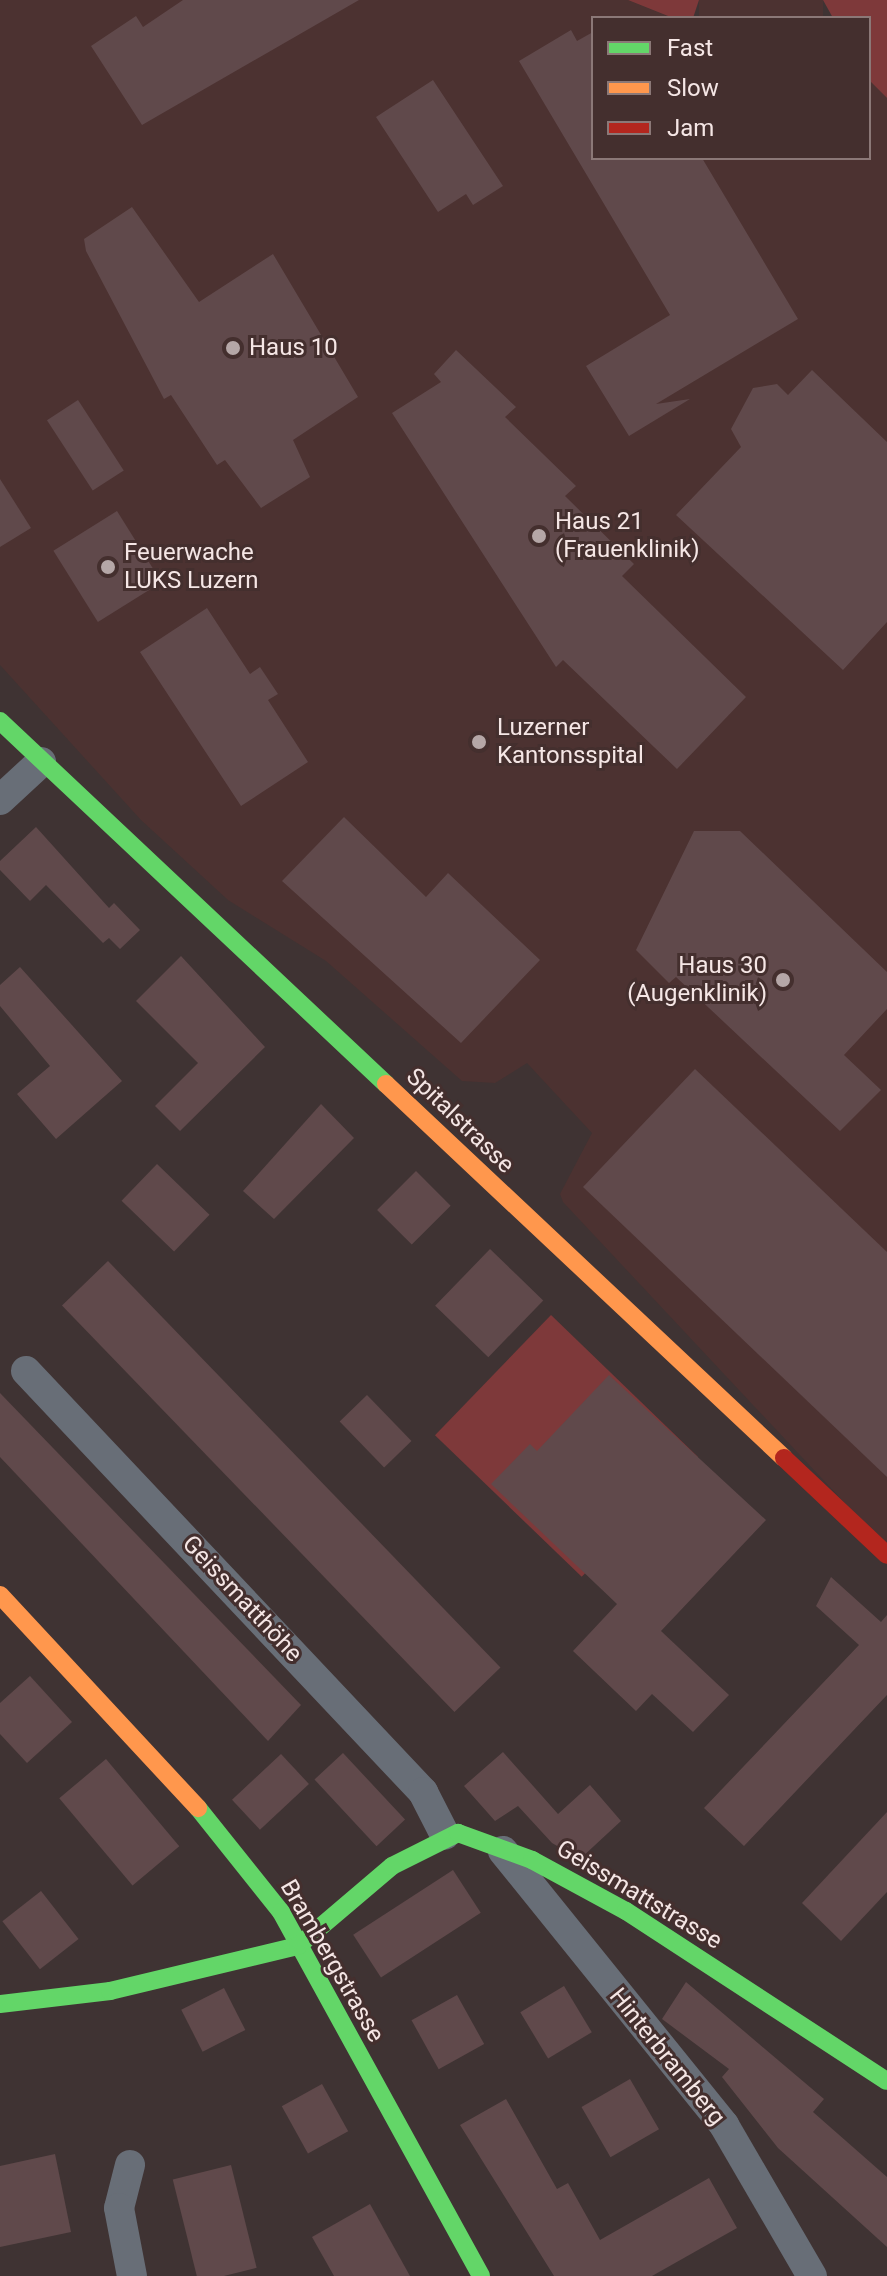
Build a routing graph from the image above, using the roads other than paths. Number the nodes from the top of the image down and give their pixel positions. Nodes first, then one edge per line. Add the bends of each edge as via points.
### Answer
1 (0, 721) edge
2 (41, 762) junction
3 (0, 800) edge
4 (26, 1371) dead end
5 (887, 1555) edge
6 (0, 1595) edge
7 (445, 1835) junction
8 (503, 1851) junction
9 (298, 1946) junction
10 (0, 2004) edge
11 (887, 2081) edge
12 (130, 2165) dead end
13 (132, 2276) edge
14 (481, 2276) edge
15 (812, 2276) edge

1 - 2 street, Spitalstrasse
2 - 3 street
2 - 5 street, Spitalstrasse
4 - 7 street, Geissmatthöhe via 423,1792
6 - 9 street, Brambergstrasse via 206,1816 281,1912
7 - 8 street, Geissmattstrasse via 469,1835
7 - 9 street via 392,1866
8 - 11 street, Geissmattstrasse via 626,1911
8 - 15 street, Hinterbramberg via 724,2125
9 - 10 street via 110,1991
9 - 14 street, Brambergstrasse
12 - 13 street via 119,2208

